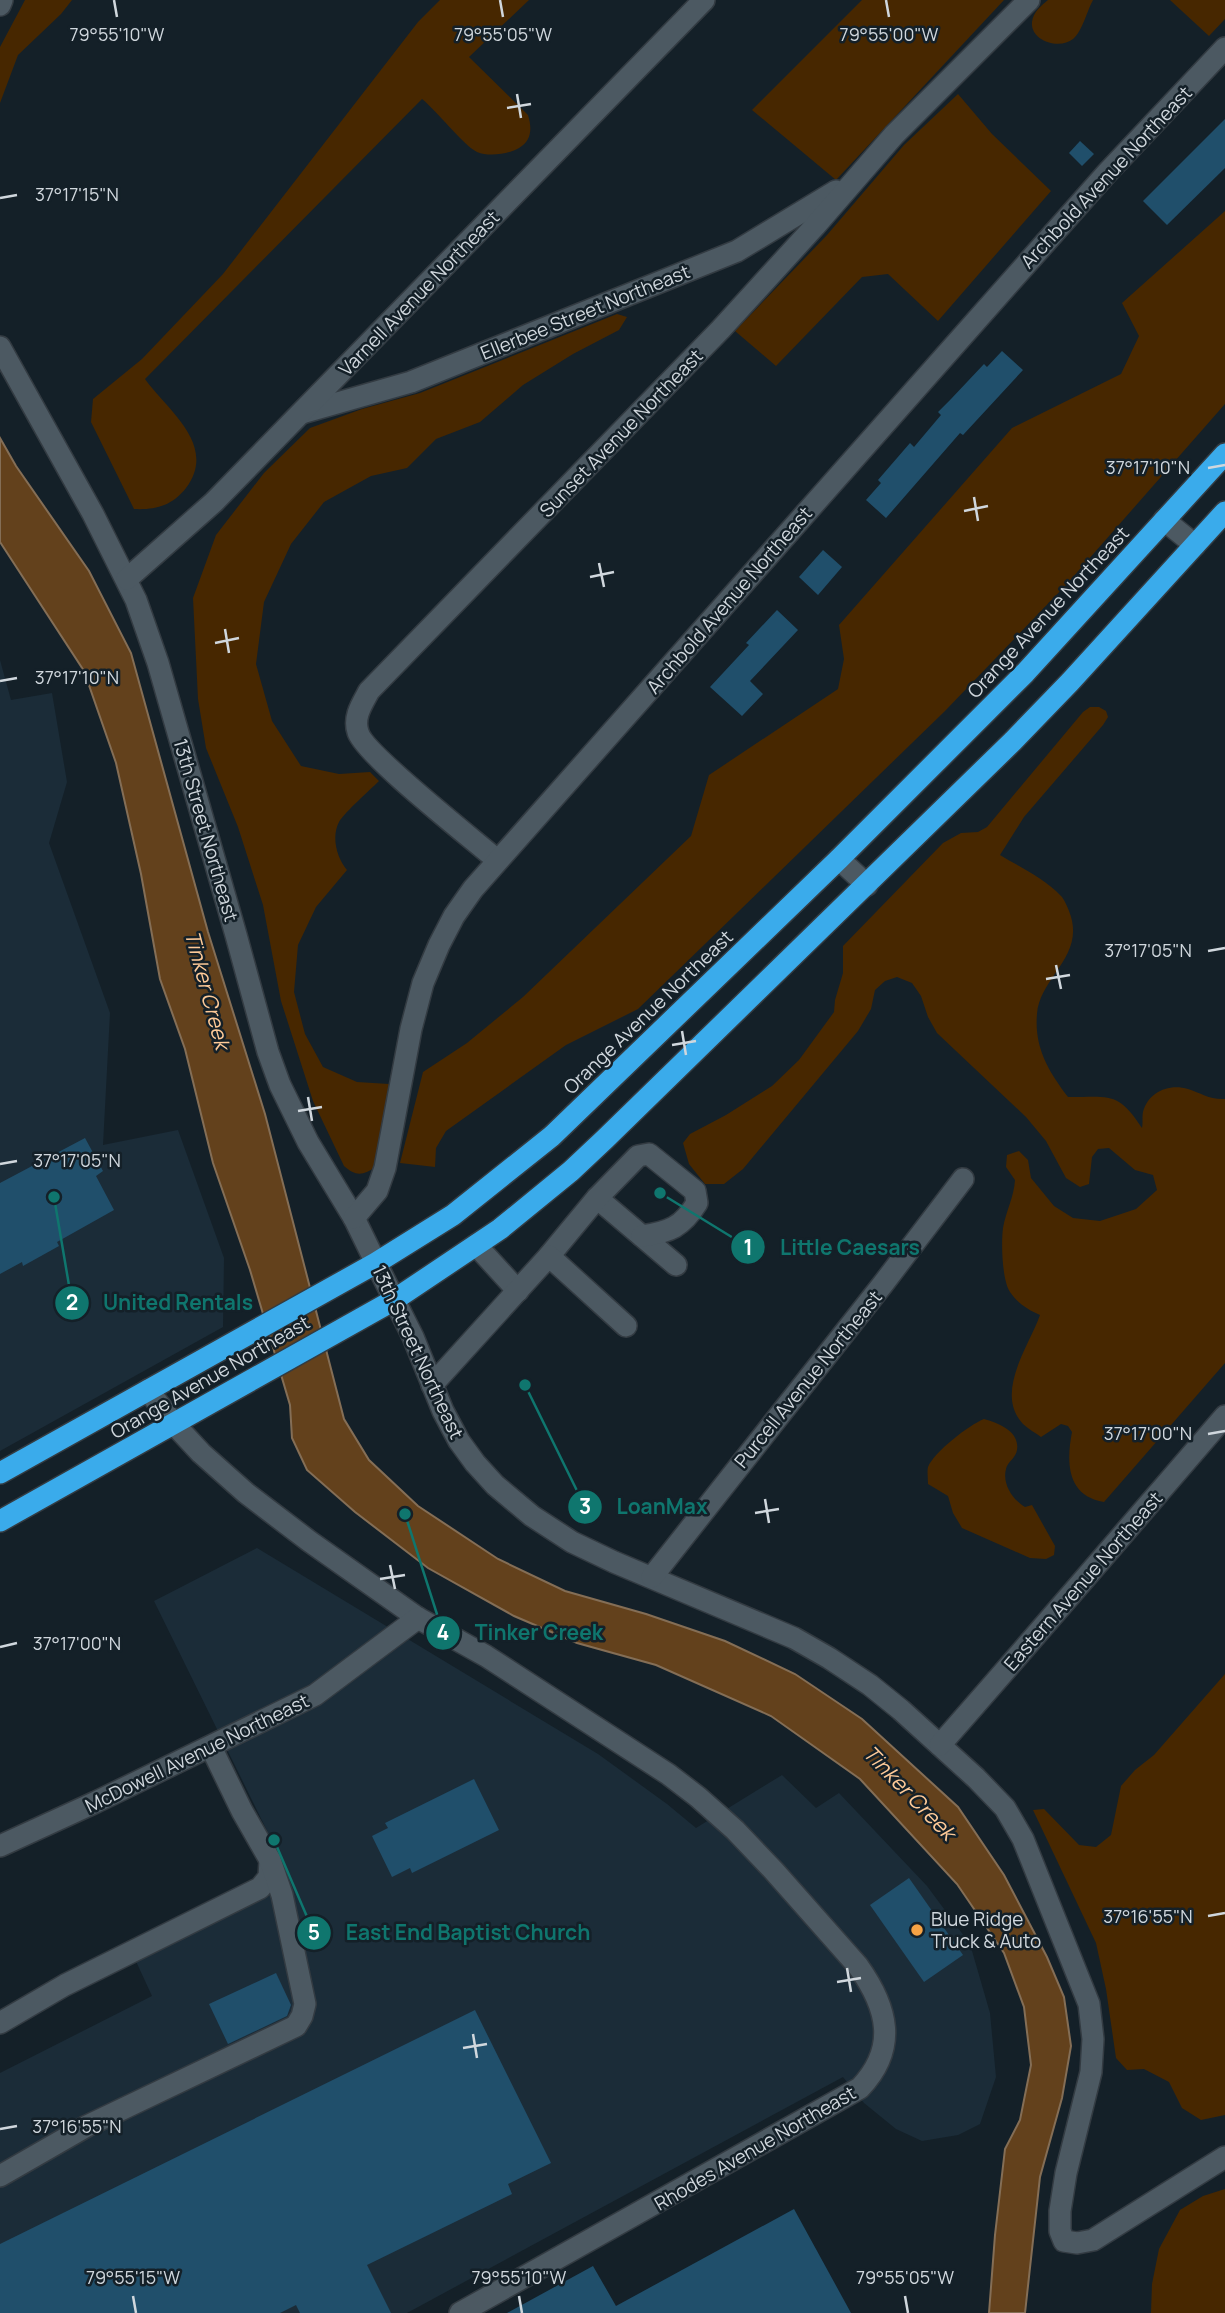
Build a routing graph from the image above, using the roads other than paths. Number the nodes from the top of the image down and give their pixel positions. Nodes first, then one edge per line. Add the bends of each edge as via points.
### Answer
1 (2, 0) edge
2 (704, 0) edge
3 (1029, 0) edge
4 (0, 5) edge
5 (1225, 48) edge
6 (855, 178) junction
7 (0, 348) edge
8 (300, 414) junction
9 (1225, 454) edge
10 (1225, 512) edge
11 (1164, 520) junction
12 (1195, 545) junction
13 (127, 579) junction
14 (839, 859) junction
15 (497, 860) junction
16 (867, 885) junction
17 (963, 1179) dead end
18 (597, 1198) junction
19 (354, 1219) junction
20 (642, 1236) junction
21 (476, 1245) junction
22 (549, 1256) junction
23 (376, 1264) junction
24 (676, 1265) dead end
25 (518, 1291) junction
26 (394, 1300) junction
27 (626, 1326) dead end
28 (432, 1385) junction
29 (148, 1390) junction
30 (1225, 1416) edge
31 (174, 1424) junction
32 (0, 1473) edge
33 (0, 1521) edge
34 (652, 1577) junction
35 (418, 1618) junction
36 (940, 1745) junction
37 (211, 1747) junction
38 (0, 1846) edge
39 (270, 1860) junction
40 (0, 2023) edge
41 (1225, 2157) edge
42 (0, 2176) edge
43 (460, 2313) edge

1 - 4 street
2 - 8 street, Varnell Avenue Northeast
3 - 6 street, Sunset Avenue Northeast
5 - 15 street, Archbold Avenue Northeast via 1107,173
6 - 8 street, Ellerbee Street Northeast via 737,251 411,382
6 - 15 street, Sunset Avenue Northeast via 721,329 369,691 359,709 356,723 362,742
7 - 13 street, 13th Street Northeast
8 - 13 street, Varnell Avenue Northeast via 214,502
9 - 11 highway, Orange Avenue Northeast
10 - 12 highway, Orange Avenue Northeast
11 - 12 street
11 - 14 highway, Orange Avenue Northeast via 1025,673
12 - 16 highway, Orange Avenue Northeast via 1070,682
13 - 19 street, 13th Street Northeast via 158,663 280,1086
14 - 16 street
14 - 23 highway, Orange Avenue Northeast via 552,1136 453,1214
15 - 19 street, Archbold Avenue Northeast via 454,916 439,945 411,1028 385,1168 377,1191
16 - 21 highway, Orange Avenue Northeast via 597,1147
17 - 34 street, Purcell Avenue Northeast
18 - 20 street
18 - 20 street via 638,1156 649,1154 695,1191 697,1203 685,1222
18 - 22 street
19 - 23 street, 13th Street Northeast
20 - 24 street
21 - 25 street
21 - 26 highway, Orange Avenue Northeast
22 - 25 street
22 - 27 street
23 - 26 street, 13th Street Northeast
23 - 29 highway, Orange Avenue Northeast
25 - 28 street
26 - 28 street, 13th Street Northeast
26 - 31 highway, Orange Avenue Northeast
28 - 34 street, 13th Street Northeast via 459,1441 495,1485 572,1542
29 - 31 street, Rhodes Avenue Northeast
29 - 32 highway, Orange Avenue Northeast
30 - 36 street, Eastern Avenue Northeast
31 - 33 highway, Orange Avenue Northeast
31 - 35 street, Rhodes Avenue Northeast via 246,1493
34 - 36 street, 13th Street Northeast via 794,1638 829,1658 870,1685
35 - 37 street, McDowell Avenue Northeast via 315,1695
35 - 43 street, Rhodes Avenue Northeast via 486,1656 668,1774 735,1830 858,1966 877,1998 885,2042 880,2063 860,2088
36 - 41 street, 13th Street Northeast via 1005,1808 1023,1839 1089,2004 1091,2072 1059,2211 1064,2241 1093,2240
37 - 38 street, McDowell Avenue Northeast
37 - 39 street
39 - 40 street via 269,1877 260,1888 65,1984
39 - 42 street via 305,2004 296,2026 87,2126

